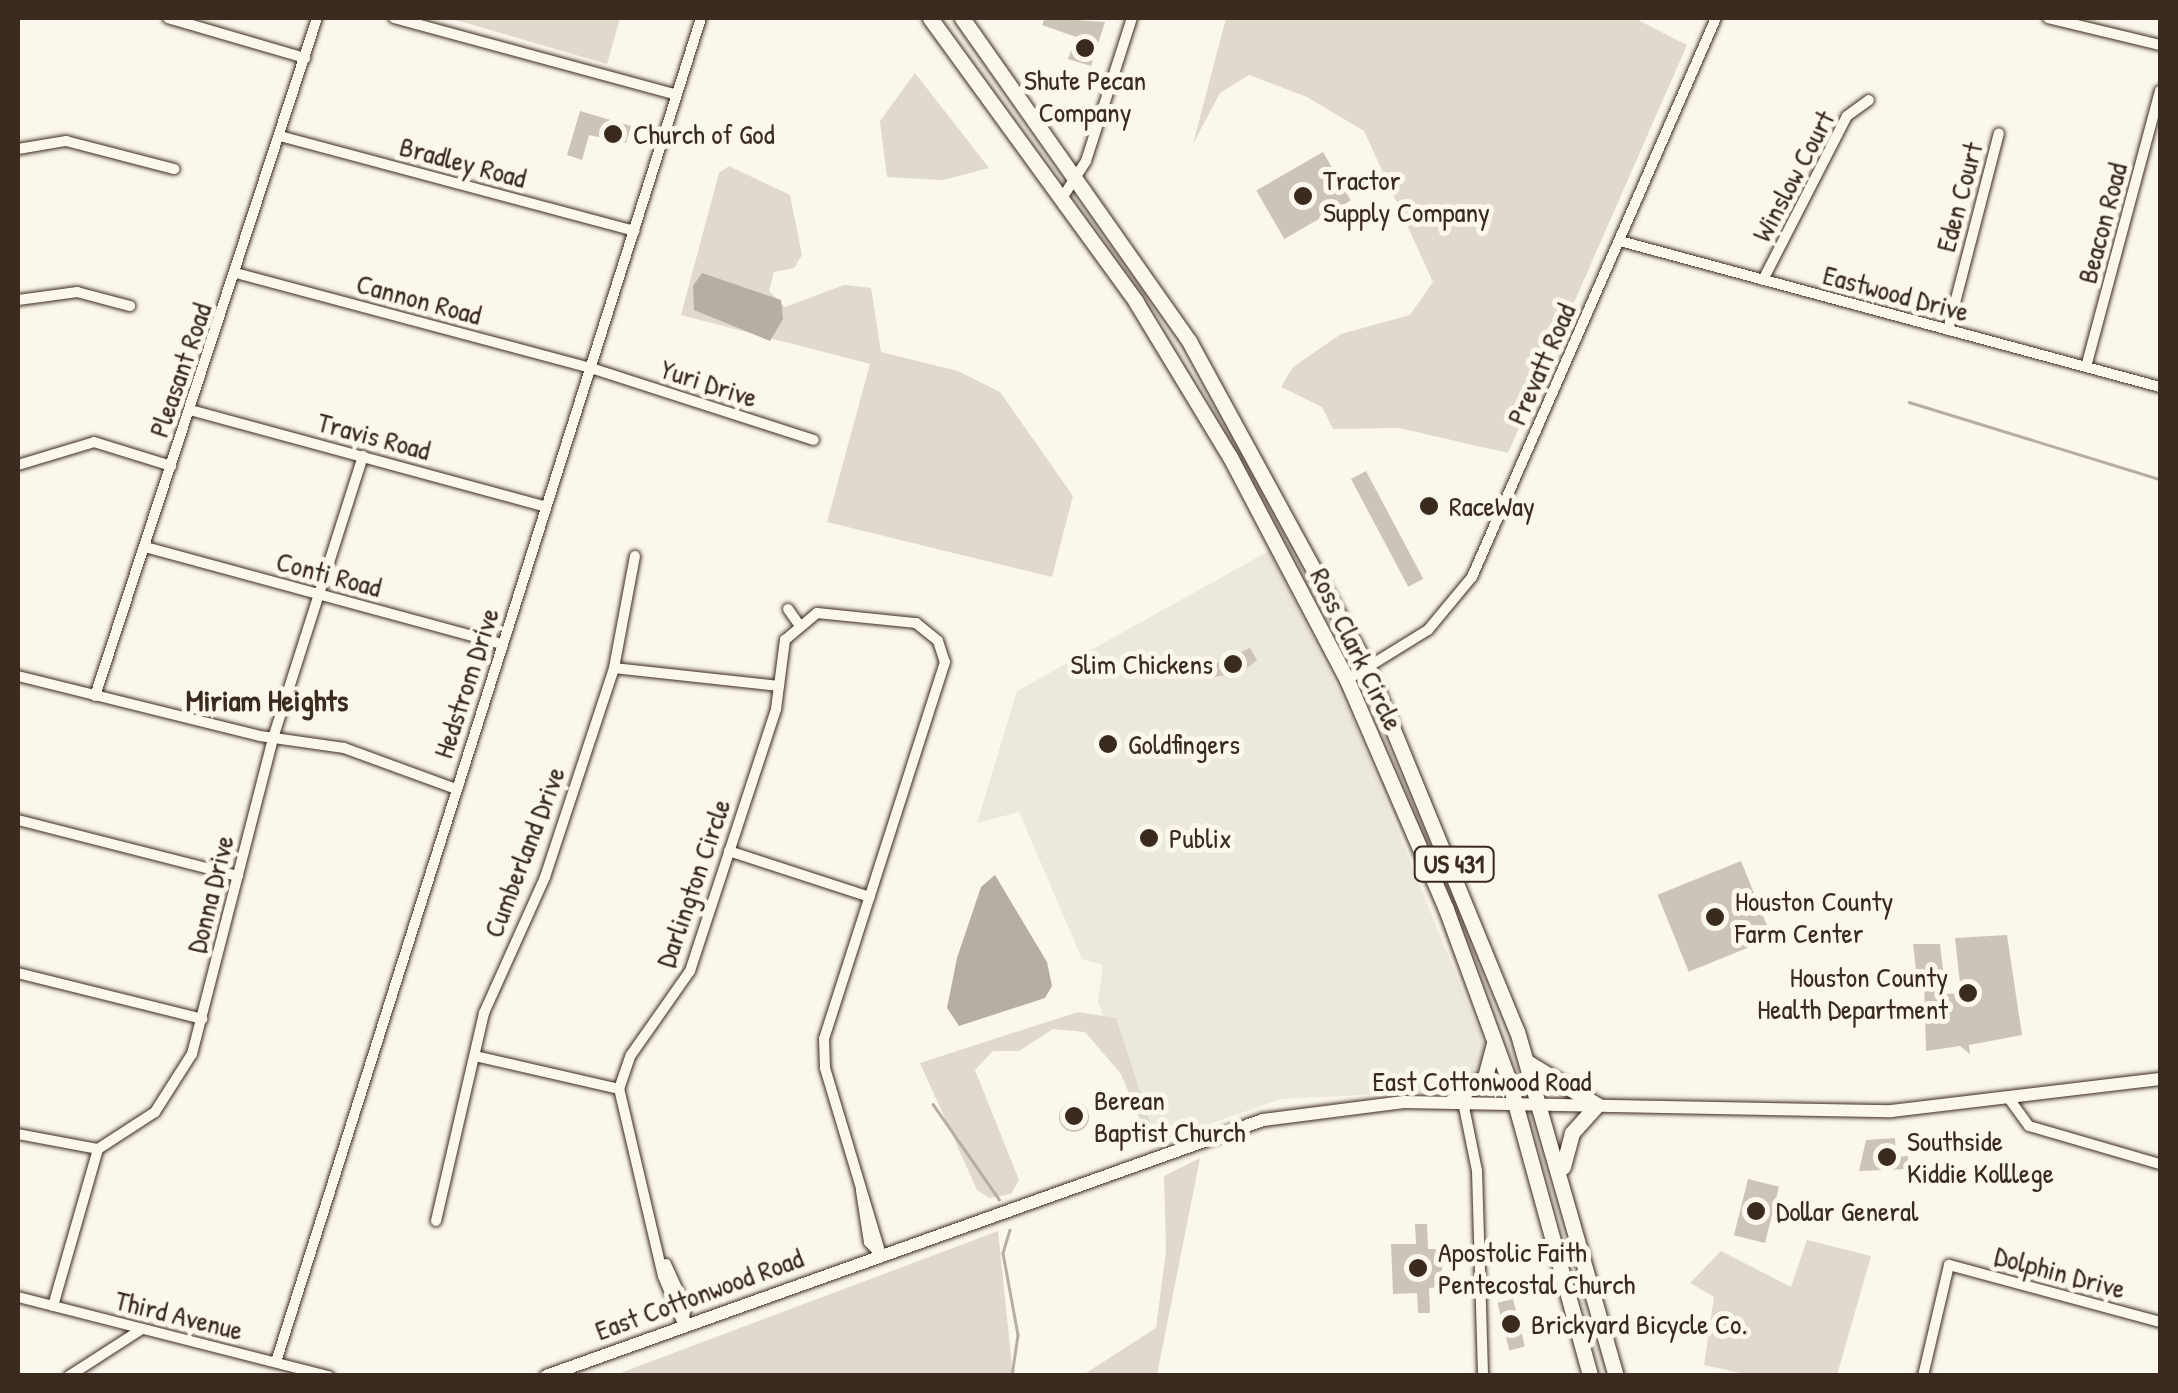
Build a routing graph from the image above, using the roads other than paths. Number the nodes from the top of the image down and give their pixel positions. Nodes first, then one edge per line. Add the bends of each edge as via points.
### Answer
1 (168, 18) edge
2 (317, 18) edge
3 (394, 18) edge
4 (702, 18) edge
5 (930, 18) edge
6 (962, 18) edge
7 (1132, 18) edge
8 (1716, 18) edge
9 (2048, 18) edge
10 (2160, 45) edge
11 (305, 58) junction
12 (2160, 91) edge
13 (677, 95) junction
14 (1869, 100) dead end
15 (1999, 134) dead end
16 (280, 136) junction
17 (18, 149) edge
18 (174, 169) dead end
19 (1079, 175) junction
20 (1064, 195) junction
21 (634, 231) junction
22 (1620, 241) junction
23 (236, 273) junction
24 (1763, 280) junction
25 (18, 300) edge
26 (130, 306) dead end
27 (1948, 330) junction
28 (2086, 367) junction
29 (591, 368) junction
30 (2160, 386) edge
31 (1220, 393) junction
32 (1201, 408) junction
33 (190, 410) junction
34 (814, 440) dead end
35 (363, 456) junction
36 (18, 464) edge
37 (172, 466) junction
38 (546, 506) junction
39 (145, 547) junction
40 (635, 556) dead end
41 (319, 594) junction
42 (788, 609) dead end
43 (797, 622) junction
44 (502, 644) junction
45 (614, 668) junction
46 (1369, 671) junction
47 (18, 676) edge
48 (1347, 680) junction
49 (779, 686) junction
50 (95, 696) junction
51 (274, 736) junction
52 (456, 789) junction
53 (1401, 800) junction
54 (1429, 804) junction
55 (18, 820) edge
56 (729, 851) junction
57 (238, 876) junction
58 (870, 898) junction
59 (18, 972) edge
60 (202, 1019) junction
61 (1494, 1040) junction
62 (475, 1056) junction
63 (1527, 1062) junction
64 (2160, 1079) edge
65 (619, 1089) junction
66 (2010, 1100) junction
67 (1457, 1102) junction
68 (1517, 1105) junction
69 (1597, 1105) junction
70 (1542, 1106) junction
71 (18, 1134) edge
72 (98, 1149) junction
73 (2160, 1164) edge
74 (1562, 1172) junction
75 (436, 1221) dead end
76 (881, 1255) junction
77 (18, 1298) edge
78 (53, 1306) junction
79 (2160, 1322) edge
80 (684, 1326) junction
81 (142, 1329) junction
82 (276, 1362) junction
83 (69, 1376) edge
84 (329, 1376) edge
85 (546, 1376) edge
86 (1483, 1376) edge
87 (1590, 1376) edge
88 (1616, 1376) edge
89 (1923, 1376) edge

1 - 11 street
2 - 11 street, Pleasant Road
3 - 13 street
4 - 13 street, Hedstrom Drive
5 - 20 highway, Ross Clark Circle / US 431
6 - 19 highway, Ross Clark Circle / US 431
7 - 19 street
8 - 22 street, Prevatt Road
9 - 10 street
11 - 16 street, Pleasant Road
12 - 28 street, Beacon Road
13 - 21 street, Hedstrom Drive
14 - 24 street, Winslow Court via 1847,116
15 - 27 street, Eden Court
16 - 21 street, Bradley Road
16 - 23 street, Pleasant Road
17 - 18 street via 66,141
19 - 20 street
19 - 31 highway, Ross Clark Circle / US 431
20 - 32 highway, Ross Clark Circle / US 431
21 - 29 street, Hedstrom Drive
22 - 24 street, Eastwood Drive
22 - 46 street, Prevatt Road via 1472,577 1428,630
23 - 29 street, Cannon Road
23 - 33 street, Pleasant Road
24 - 27 street, Eastwood Drive
25 - 26 street via 76,292
27 - 28 street, Eastwood Drive
28 - 30 street, Eastwood Drive
29 - 34 street, Yuri Drive
29 - 38 street, Hedstrom Drive
31 - 32 highway
31 - 46 highway, Ross Clark Circle / US 431
32 - 48 highway, Ross Clark Circle / US 431
33 - 35 street, Travis Road
33 - 37 street, Pleasant Road
35 - 38 street, Travis Road
35 - 41 street, Donna Drive
36 - 37 street via 94,442
37 - 39 street, Pleasant Road
38 - 44 street, Hedstrom Drive
39 - 41 street, Conti Road
39 - 50 street, Pleasant Road
40 - 45 street, Cumberland Drive
41 - 44 street, Conti Road
41 - 51 street, Donna Drive
42 - 43 street
43 - 49 street, Darlington Circle via 785,640
43 - 58 street via 824,612 909,622 943,638 944,676
44 - 52 street, Hedstrom Drive
45 - 49 street
45 - 62 street, Cumberland Drive via 545,877 484,1013
46 - 48 street, Prevatt Road
46 - 54 highway, Ross Clark Circle / US 431
47 - 50 street
48 - 53 highway, Ross Clark Circle / US 431
49 - 56 street, Darlington Circle
50 - 51 street
51 - 52 street via 344,748
51 - 57 street, Donna Drive
52 - 82 street, Hedstrom Drive
53 - 54 highway via 1414,808
53 - 61 highway, Ross Clark Circle / US 431
54 - 63 highway, Ross Clark Circle / US 431
55 - 57 street
56 - 58 street
56 - 65 street, Darlington Circle via 690,971 630,1056
57 - 60 street, Donna Drive
58 - 76 street via 823,1049
59 - 60 street
60 - 72 street, Donna Drive via 170,1096 137,1128
61 - 67 highway via 1485,1078
61 - 68 highway, Ross Clark Circle / US 431
62 - 65 street
62 - 75 street, Cumberland Drive
63 - 69 highway
63 - 70 highway, Ross Clark Circle / US 431
64 - 66 main road, East Cottonwood Road
65 - 80 street via 666,1264 685,1306
66 - 69 main road, East Cottonwood Road via 1831,1113
66 - 73 street via 2029,1126
67 - 68 main road, East Cottonwood Road
67 - 76 main road, East Cottonwood Road via 1349,1106 1244,1124
67 - 86 street via 1477,1171
68 - 70 main road, East Cottonwood Road
68 - 87 highway, Ross Clark Circle / US 431
69 - 70 main road, East Cottonwood Road
69 - 74 highway via 1572,1134
70 - 74 highway, Ross Clark Circle / US 431
71 - 72 street
72 - 78 street
74 - 88 highway, Ross Clark Circle / US 431
76 - 80 main road, East Cottonwood Road
77 - 78 street, Third Avenue
78 - 81 street, Third Avenue
79 - 89 street, Dolphin Drive via 1948,1265
80 - 85 main road, East Cottonwood Road
81 - 82 street, Third Avenue
81 - 83 street
82 - 84 street, Third Avenue

